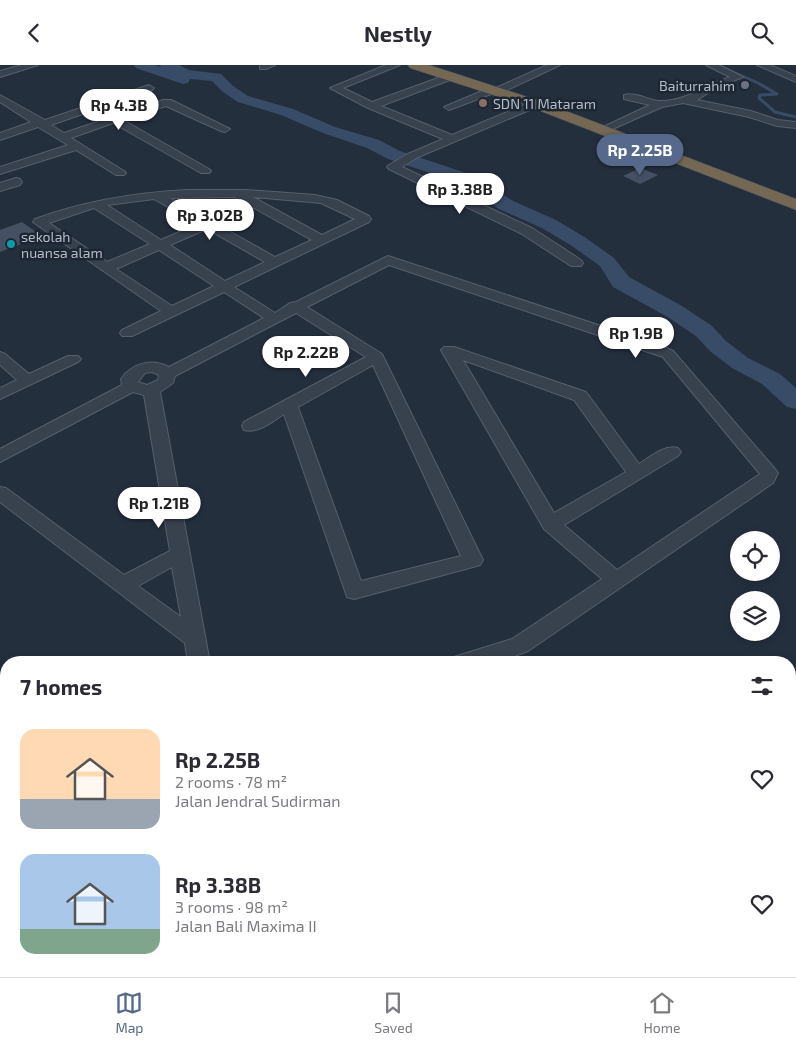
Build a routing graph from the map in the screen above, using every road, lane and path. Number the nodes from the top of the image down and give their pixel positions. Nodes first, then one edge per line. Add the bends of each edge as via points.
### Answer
1 (32, 65) edge
2 (395, 65) edge
3 (415, 65) edge
4 (555, 65) edge
5 (762, 65) edge
6 (720, 66) edge
7 (0, 74) edge
8 (452, 77) junction
9 (796, 79) edge
10 (149, 88) dead end
11 (495, 90) junction
12 (628, 97) dead end
13 (0, 98) edge
14 (685, 101) junction
15 (535, 104) junction
16 (660, 104) junction
17 (15, 107) junction
18 (372, 107) junction
19 (449, 107) dead end
20 (0, 112) edge
21 (114, 120) junction
22 (42, 123) junction
23 (796, 125) edge
24 (225, 129) dead end
25 (604, 129) junction
26 (0, 137) edge
27 (63, 137) junction
28 (452, 139) junction
29 (78, 146) junction
30 (408, 158) joint
31 (0, 171) edge
32 (205, 171) dead end
33 (120, 173) dead end
34 (16, 182) dead end
35 (0, 187) edge
36 (235, 192) junction
37 (158, 196) junction
38 (97, 204) junction
39 (796, 205) edge
40 (208, 224) junction
41 (322, 240) junction
42 (160, 245) junction
43 (275, 262) junction
44 (576, 263) dead end
45 (106, 268) junction
46 (224, 287) junction
47 (295, 306) junction
48 (171, 312) junction
49 (273, 318) junction
50 (127, 333) dead end
51 (0, 357) edge
52 (377, 357) junction
53 (73, 359) dead end
54 (167, 373) junction
55 (28, 381) junction
56 (132, 386) junction
57 (152, 389) junction
58 (0, 394) edge
59 (289, 404) junction
60 (250, 426) dead end
61 (672, 452) dead end
62 (0, 456) edge
63 (636, 473) junction
64 (0, 493) edge
65 (551, 524) junction
66 (180, 553) junction
67 (616, 580) junction
68 (122, 585) junction
69 (195, 639) junction
70 (198, 656) edge
71 (487, 656) edge

1 - 7 street
2 - 18 street via 334,88
3 - 8 highway
4 - 11 street
5 - 9 street
6 - 14 street via 738,77
8 - 11 highway
8 - 18 street
10 - 22 street
11 - 15 highway
11 - 19 street
12 - 16 street
13 - 17 street
14 - 16 street
14 - 23 street
15 - 25 highway
15 - 28 street
16 - 25 street
17 - 20 street
17 - 22 street
18 - 28 street
21 - 24 street via 167,102
21 - 27 street
21 - 32 street
22 - 26 street
22 - 27 street
25 - 39 highway
27 - 29 street
28 - 30 street
29 - 31 street
29 - 33 street
30 - 44 street via 394,167 527,231
34 - 35 street
36 - 37 street
36 - 41 street
36 - 41 street via 316,198 335,203 365,219
37 - 38 street
37 - 40 street
38 - 42 street
38 - 45 street via 62,212 39,222
40 - 42 street
40 - 43 street
41 - 43 street
42 - 45 street
42 - 46 street
43 - 46 street
45 - 48 street
46 - 48 street
46 - 49 street
47 - 49 street
47 - 52 street
47 - 67 street via 388,260 668,354 769,473 767,479
48 - 50 street
49 - 54 street
51 - 55 street
52 - 59 street
52 - 59 street via 473,560 354,591
53 - 55 street
54 - 56 street via 158,367 140,369 130,379
54 - 57 street via 164,383
55 - 58 street
56 - 57 street via 141,390
56 - 62 street
57 - 66 street
59 - 60 street
61 - 63 street
63 - 65 street
63 - 65 street via 580,396 449,350
64 - 68 street
65 - 67 street
66 - 68 street
66 - 69 street
67 - 71 street via 520,645
68 - 69 street
69 - 70 street

